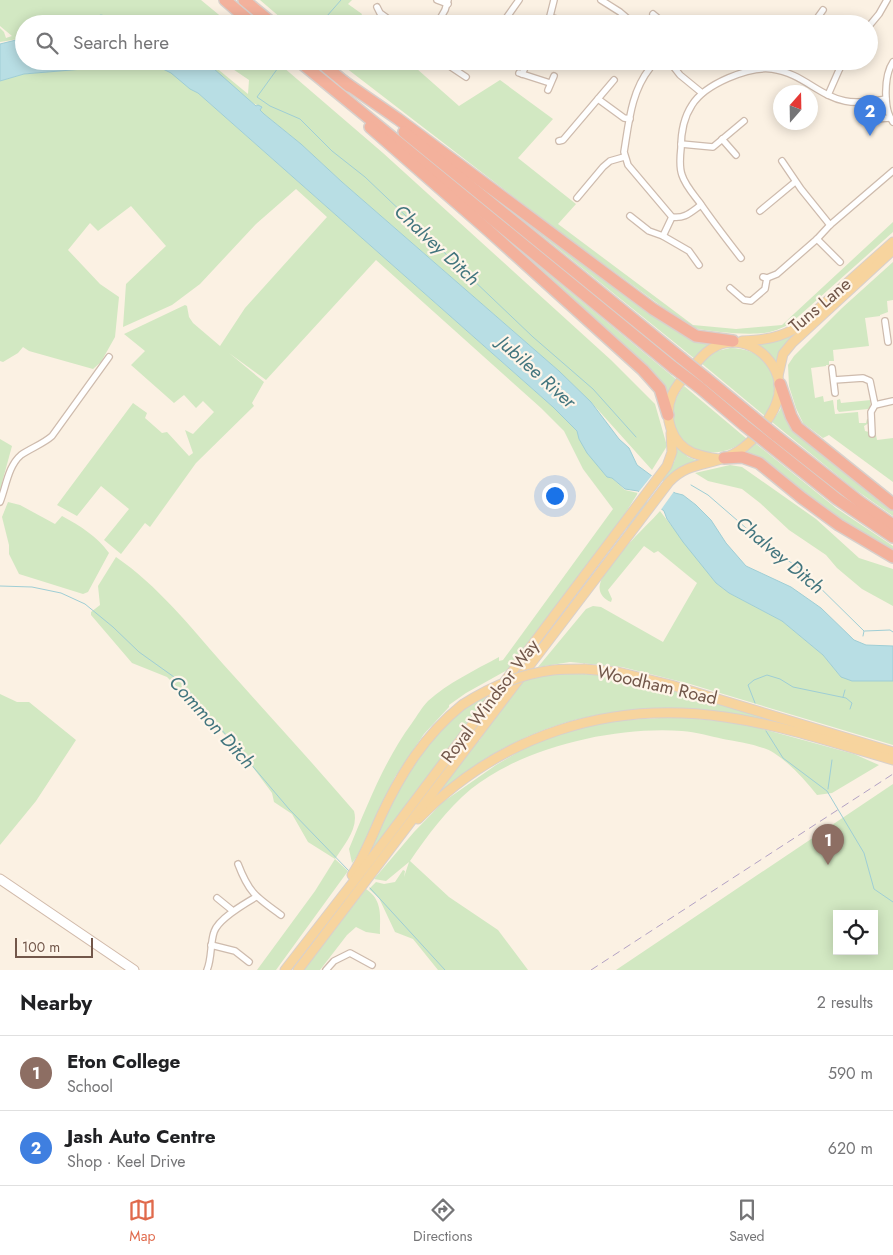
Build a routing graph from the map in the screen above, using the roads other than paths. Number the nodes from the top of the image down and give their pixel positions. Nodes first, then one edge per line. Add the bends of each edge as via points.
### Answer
1 (225, 0) edge
2 (244, 0) edge
3 (437, 0) edge
4 (519, 0) edge
5 (554, 0) edge
6 (601, 0) edge
7 (887, 0) edge
8 (448, 2) edge
9 (377, 7) dead end
10 (823, 10) dead end
11 (242, 15) edge
12 (262, 15) edge
13 (383, 15) edge
14 (442, 15) edge
15 (510, 15) edge
16 (550, 15) edge
17 (624, 15) edge
18 (819, 15) edge
19 (878, 15) edge
20 (893, 62) edge
21 (310, 70) edge
22 (330, 70) edge
23 (452, 70) edge
24 (523, 70) edge
25 (676, 70) edge
26 (760, 70) edge
27 (775, 70) edge
28 (839, 70) edge
29 (646, 71) dead end
30 (554, 76) dead end
31 (466, 77) dead end
32 (614, 80) dead end
33 (343, 81) junction
34 (325, 83) junction
35 (702, 93) junction
36 (828, 95) junction
37 (598, 99) junction
38 (886, 99) junction
39 (863, 102) junction
40 (630, 119) junction
41 (891, 120) edge
42 (744, 121) dead end
43 (722, 140) junction
44 (559, 141) dead end
45 (681, 144) junction
46 (736, 155) dead end
47 (624, 157) junction
48 (782, 161) dead end
49 (893, 171) edge
50 (795, 182) junction
51 (577, 198) dead end
52 (701, 205) junction
53 (760, 212) dead end
54 (630, 216) dead end
55 (672, 217) junction
56 (830, 225) junction
57 (663, 236) junction
58 (817, 239) junction
59 (893, 242) edge
60 (893, 250) edge
61 (741, 258) dead end
62 (840, 262) dead end
63 (695, 263) dead end
64 (735, 289) dead end
65 (885, 321) dead end
66 (890, 332) edge
67 (734, 341) junction
68 (888, 342) dead end
69 (109, 357) dead end
70 (678, 363) junction
71 (832, 368) dead end
72 (779, 380) junction
73 (834, 380) junction
74 (835, 393) dead end
75 (893, 401) edge
76 (875, 405) junction
77 (669, 420) junction
78 (872, 434) dead end
79 (772, 439) junction
80 (722, 459) junction
81 (0, 502) edge
82 (893, 504) edge
83 (893, 525) edge
84 (893, 537) edge
85 (893, 557) edge
86 (889, 751) edge
87 (893, 760) edge
88 (390, 848) junction
89 (238, 864) dead end
90 (368, 864) junction
91 (0, 879) edge
92 (256, 897) junction
93 (217, 898) dead end
94 (233, 911) junction
95 (281, 915) dead end
96 (211, 946) junction
97 (249, 962) dead end
98 (372, 965) dead end
99 (134, 970) edge
100 (206, 970) edge
101 (285, 970) edge
102 (298, 970) edge
103 (326, 970) edge

1 - 11 highway
2 - 12 highway
3 - 8 street
4 - 15 street
5 - 16 street
6 - 17 street
7 - 19 street
8 - 14 street
9 - 13 street
10 - 18 street
20 - 38 street via 886,85
21 - 34 highway
22 - 33 highway
23 - 31 street via 458,76
24 - 30 street via 521,73 549,86
25 - 35 street
26 - 35 street via 722,81
27 - 36 street via 796,76
28 - 36 street
29 - 40 street via 638,86
32 - 37 street
33 - 67 highway via 686,331 701,338
33 - 70 highway via 612,303
34 - 70 highway
34 - 77 highway via 356,115 643,370 660,389
35 - 45 street via 685,120
36 - 39 street via 844,101
37 - 40 street
37 - 44 street
38 - 39 street
38 - 41 street
39 - 41 street via 866,115
40 - 47 street
42 - 43 street
43 - 45 street via 713,147
43 - 46 street
45 - 52 street via 681,174
47 - 51 street via 603,167
47 - 55 street
48 - 50 street
49 - 56 street
50 - 53 street
50 - 56 street
52 - 55 street via 686,216
52 - 61 street
54 - 57 street
55 - 57 street
56 - 58 street
57 - 63 street via 689,251
58 - 62 street
58 - 64 street via 777,274 765,277 765,289 751,301 744,300
59 - 67 main road, Tuns Lane via 791,331 773,338
60 - 72 main road, Tuns Lane via 792,343 783,354
65 - 66 street
66 - 68 street
67 - 72 main road via 762,353
67 - 77 main road via 709,350 679,382 671,398
69 - 81 street via 52,436 15,461
70 - 79 highway, bridge
71 - 73 street
72 - 80 main road via 776,405 770,416 745,447
72 - 82 highway via 797,427
73 - 74 street
73 - 76 street via 863,378 870,381
75 - 76 street
76 - 78 street via 871,412
77 - 80 main road via 675,437 685,448 698,455
77 - 90 main road, Royal Windsor Way via 672,455 661,474
79 - 83 highway
79 - 84 highway via 848,507
80 - 85 highway via 742,457 758,463 839,525
80 - 88 main road, Royal Windsor Way via 690,467 669,482
86 - 90 main road, Woodham Road, bridge via 618,672 553,670 504,682 484,691 462,705 424,742 388,802
87 - 88 main road, Woodham Road via 809,735 724,716 664,712 603,719 566,726 506,752 450,788
88 - 90 main road, Royal Windsor Way
89 - 92 street
90 - 101 main road, Woodham Road via 346,888
90 - 102 main road, Royal Windsor Way via 356,895
91 - 99 main road
92 - 94 street
92 - 95 street
93 - 94 street
94 - 96 street via 215,930
96 - 97 street via 235,951
96 - 100 street
98 - 103 street via 350,953 334,961

